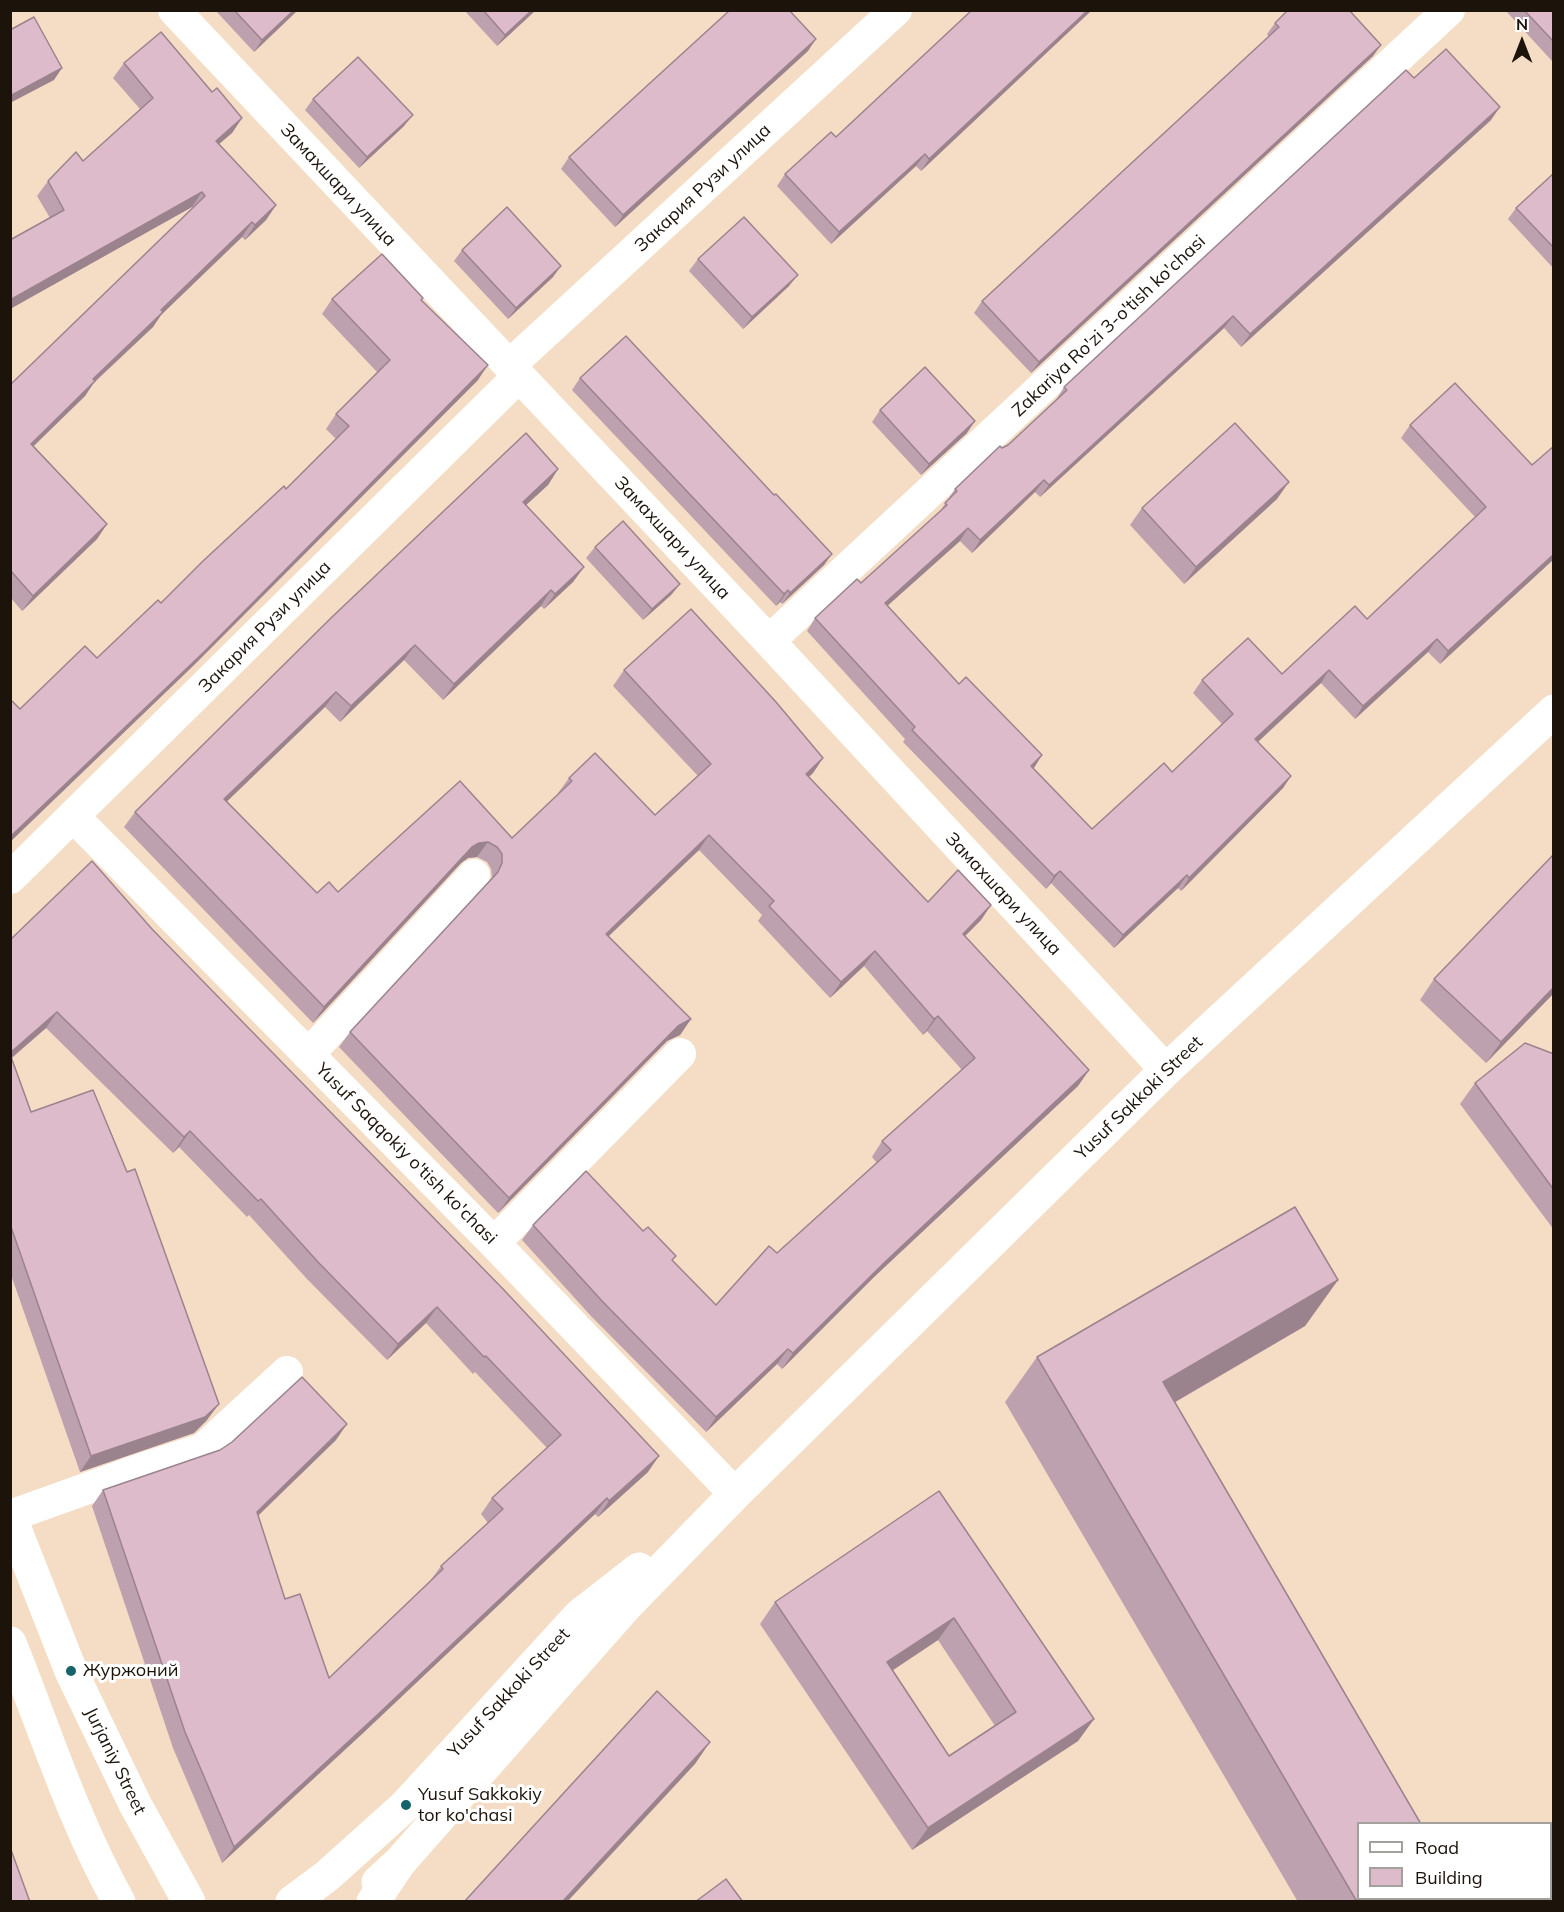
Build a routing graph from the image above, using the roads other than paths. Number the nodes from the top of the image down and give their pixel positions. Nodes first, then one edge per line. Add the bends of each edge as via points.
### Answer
1 (174, 10) edge
2 (896, 10) edge
3 (1449, 10) edge
4 (514, 371) junction
5 (769, 641) junction
6 (1554, 711) edge
7 (74, 816) junction
8 (474, 875) dead end
9 (10, 878) edge
10 (680, 1054) dead end
11 (308, 1055) junction
12 (1166, 1070) junction
13 (494, 1243) junction
14 (287, 1372) dead end
15 (735, 1494) junction
16 (10, 1516) edge
17 (10, 1644) edge
18 (400, 1862) junction
19 (100, 1870) junction
20 (89, 1902) edge
21 (119, 1902) edge
22 (189, 1902) edge
23 (292, 1902) edge
24 (358, 1902) edge
25 (373, 1902) edge

1 - 4 street, Замахшари улица
2 - 4 street, Закария Рузи улица
3 - 5 street, Zakariya Ro'zi 3-o'tish ko'chasi
4 - 5 street, Замахшари улица
4 - 7 street, Закария Рузи улица
5 - 12 street, Замахшари улица
6 - 12 main road, Yusuf Sakkoki Street
7 - 9 street, Закария Рузи улица
7 - 11 street, Yusuf Saqqokiy o'tish ko'chasi
8 - 11 street
10 - 13 street
11 - 13 street, Yusuf Saqqokiy o'tish ko'chasi
12 - 15 main road, Yusuf Sakkoki Street
13 - 15 street, Yusuf Saqqokiy o'tish ko'chasi
14 - 16 street via 203,1449
15 - 18 main road, Yusuf Sakkoki Street via 626,1607
15 - 23 main road, Yusuf Sakkoki Street via 580,1615 406,1805
16 - 22 main road, Jurjaniy Street via 71,1671 135,1804
17 - 19 main road
18 - 24 main road, Yusuf Sakkoki Street
18 - 25 main road
19 - 20 main road
19 - 21 main road

